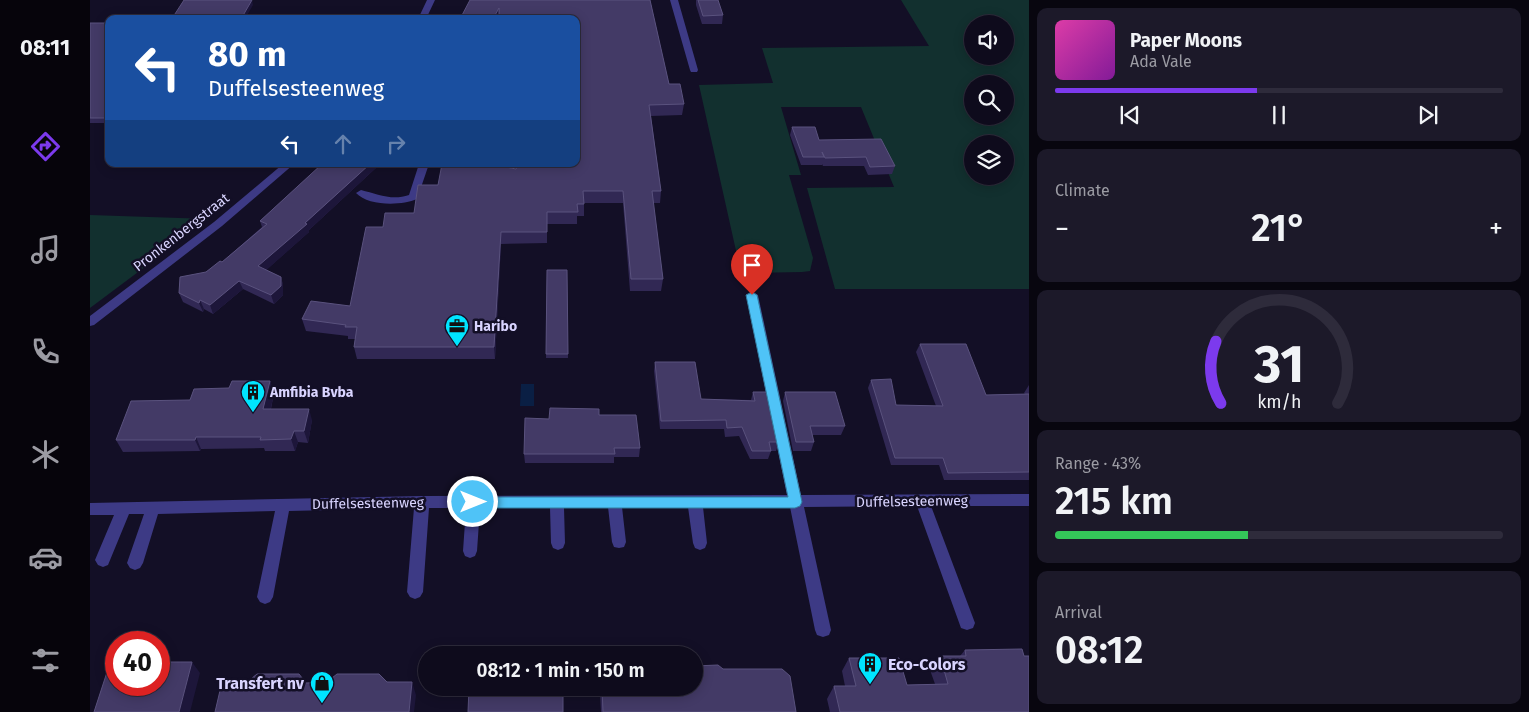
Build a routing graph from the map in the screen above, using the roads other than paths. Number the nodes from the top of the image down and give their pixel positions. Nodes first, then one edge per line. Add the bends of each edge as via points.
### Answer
1 (431, 0) edge
2 (674, 0) edge
3 (424, 15) edge
4 (694, 70) dead end
5 (285, 167) edge
6 (424, 167) edge
7 (361, 193) dead end
8 (752, 295) dead end
9 (90, 322) edge
10 (1029, 500) edge
11 (614, 501) junction
12 (922, 501) junction
13 (422, 502) junction
14 (473, 502) junction
15 (695, 502) junction
16 (795, 502) junction
17 (558, 503) junction
18 (283, 505) junction
19 (124, 508) junction
20 (153, 508) junction
21 (90, 509) edge
22 (619, 542) dead end
23 (558, 543) dead end
24 (700, 543) dead end
25 (470, 551) dead end
26 (103, 560) dead end
27 (135, 563) dead end
28 (415, 592) dead end
29 (265, 597) dead end
30 (967, 623) dead end
31 (824, 630) dead end

1 - 3 street
2 - 4 street
5 - 9 street, Pronkenbergstraat via 218,224
6 - 7 street via 412,197 407,200 398,202
8 - 16 street
10 - 12 street, Duffelsesteenweg
11 - 15 street, Duffelsesteenweg
11 - 17 street, Duffelsesteenweg
11 - 22 street
12 - 16 street, Duffelsesteenweg
12 - 30 street
13 - 14 street, Duffelsesteenweg
13 - 18 street, Duffelsesteenweg
13 - 28 street
14 - 17 street, Duffelsesteenweg
14 - 25 street
15 - 16 street, Duffelsesteenweg
15 - 24 street
16 - 31 street
17 - 23 street
18 - 20 street, Duffelsesteenweg
18 - 29 street
19 - 20 street, Duffelsesteenweg
19 - 21 street, Duffelsesteenweg
19 - 26 street
20 - 27 street

